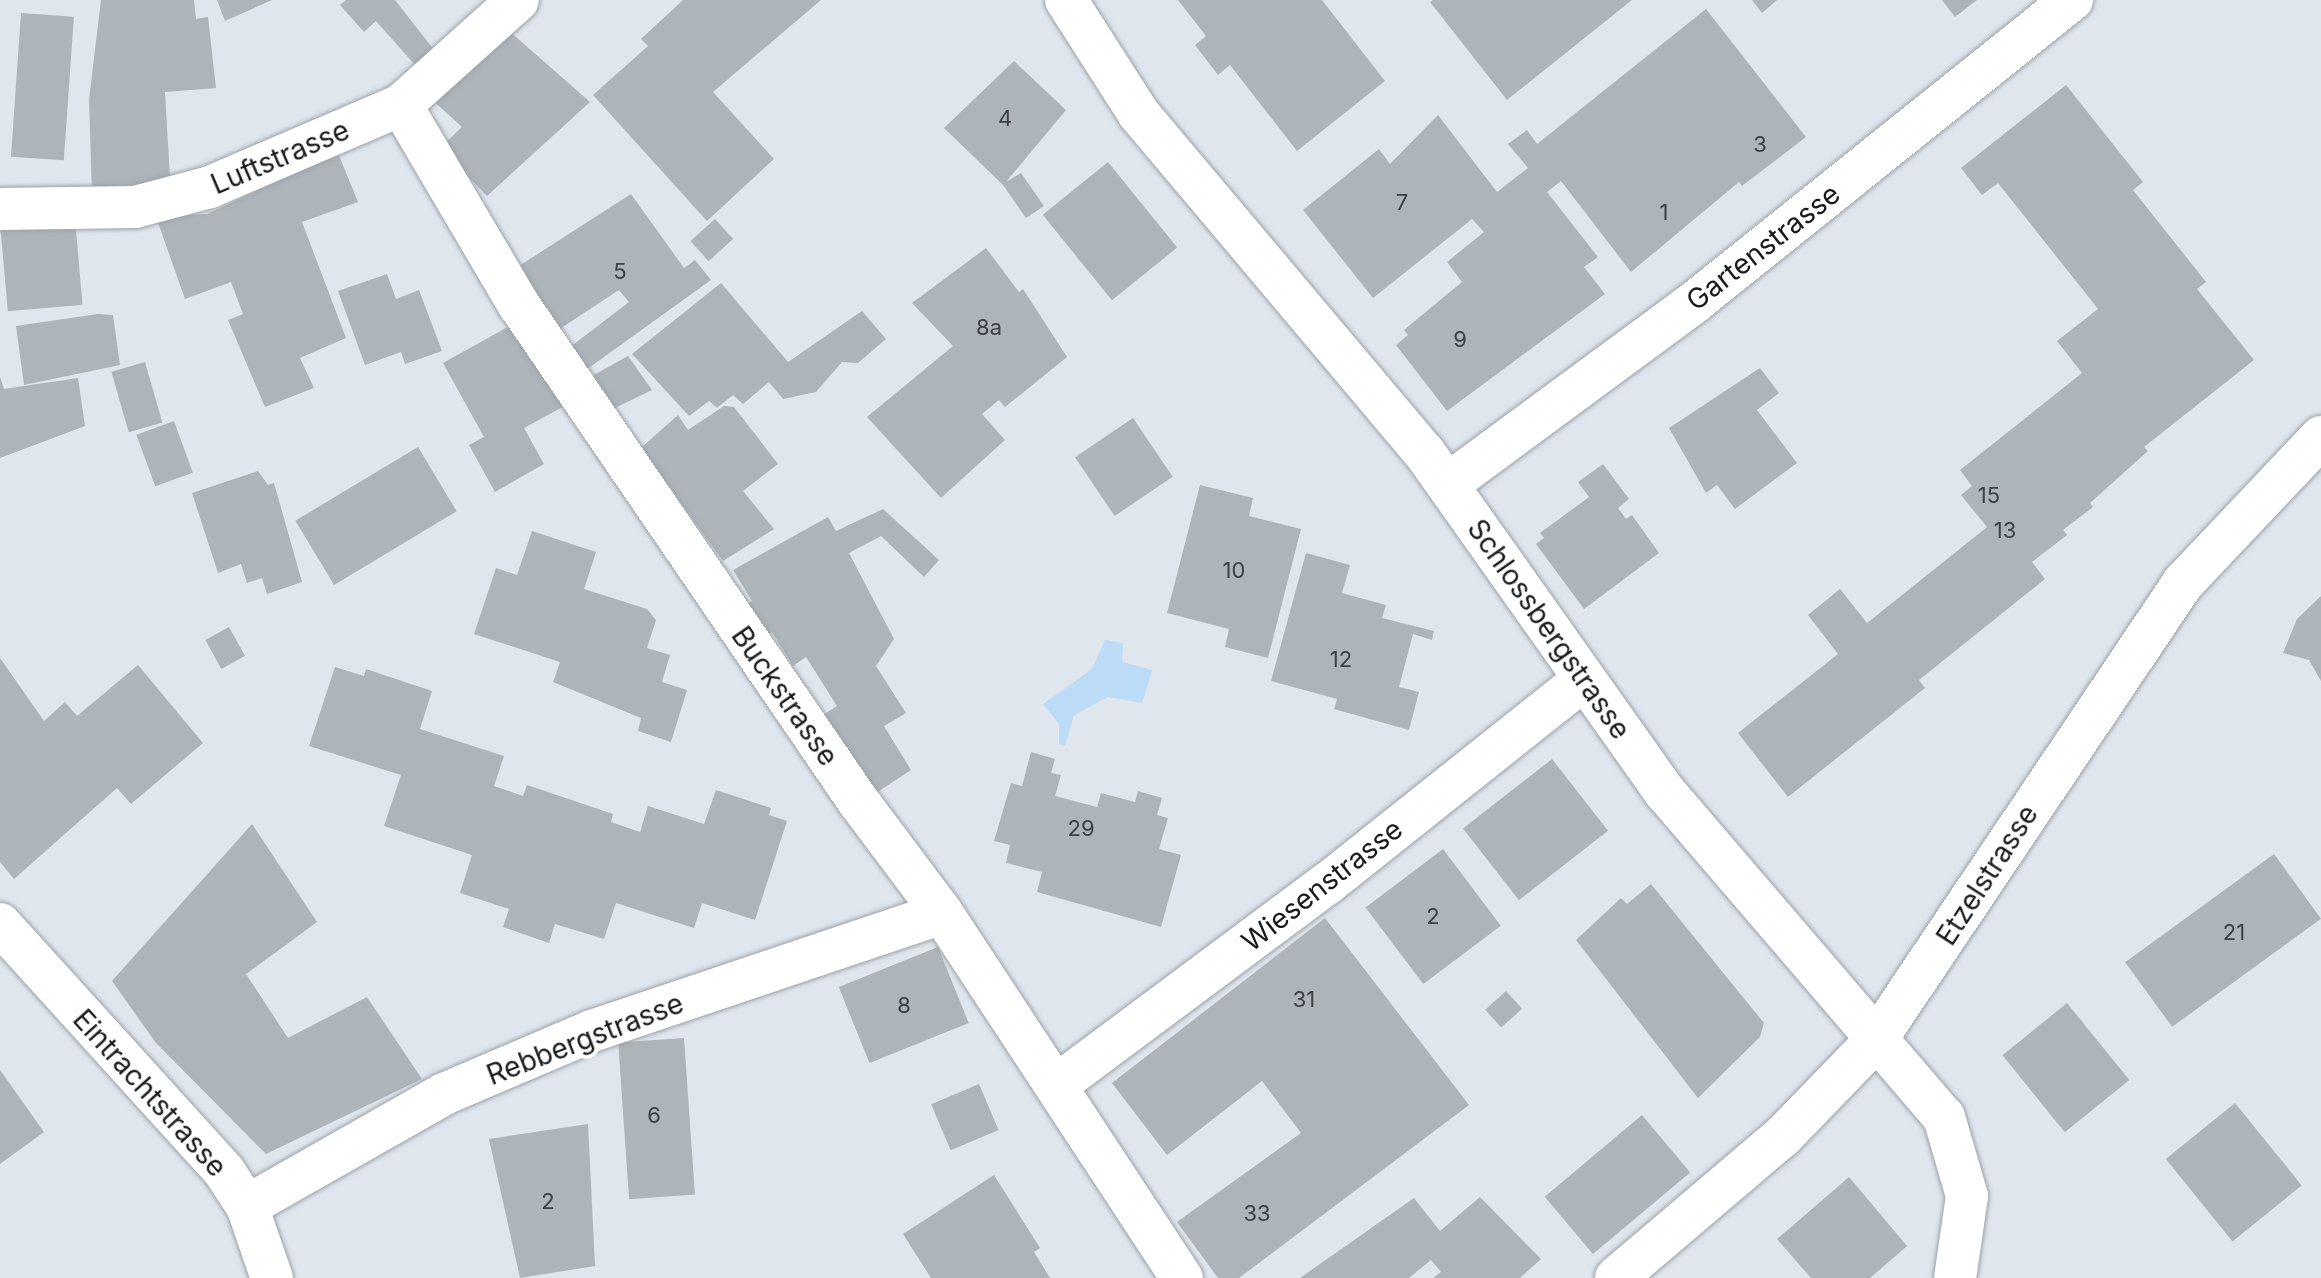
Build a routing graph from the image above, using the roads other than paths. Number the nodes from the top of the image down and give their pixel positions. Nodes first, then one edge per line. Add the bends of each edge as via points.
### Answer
1 (518, 0) edge
2 (1066, 0) edge
3 (2072, 0) edge
4 (401, 105) junction
5 (0, 209) edge
6 (2321, 437) edge
7 (1448, 484) junction
8 (1582, 681) junction
9 (942, 914) junction
10 (5, 942) edge
11 (1876, 1040) junction
12 (1058, 1084) junction
13 (247, 1206) junction
14 (272, 1278) edge
15 (1182, 1278) edge
16 (1616, 1278) edge
17 (1955, 1278) edge

1 - 4 street, Luftstrasse
2 - 7 street, Schlossbergstrasse via 1139,114
3 - 7 street, Gartenstrasse via 1696,301
4 - 5 street, Luftstrasse via 173,201
4 - 9 street, Buckstrasse via 493,264 616,448
6 - 11 street, Etzelstrasse via 2182,583
7 - 8 street, Schlossbergstrasse
8 - 11 street, Schlossbergstrasse via 1664,792
8 - 12 street, Wiesenstrasse via 1328,883
9 - 12 street, Buckstrasse
9 - 13 street, Rebbergstrasse via 592,1031 444,1094
10 - 13 street, Eintrachtstrasse via 224,1171
11 - 16 street, Etzelstrasse via 1784,1136
11 - 17 street, Schlossbergstrasse via 1944,1117 1959,1155 1967,1214
12 - 15 street, Buckstrasse
13 - 14 street, Eintrachtstrasse

